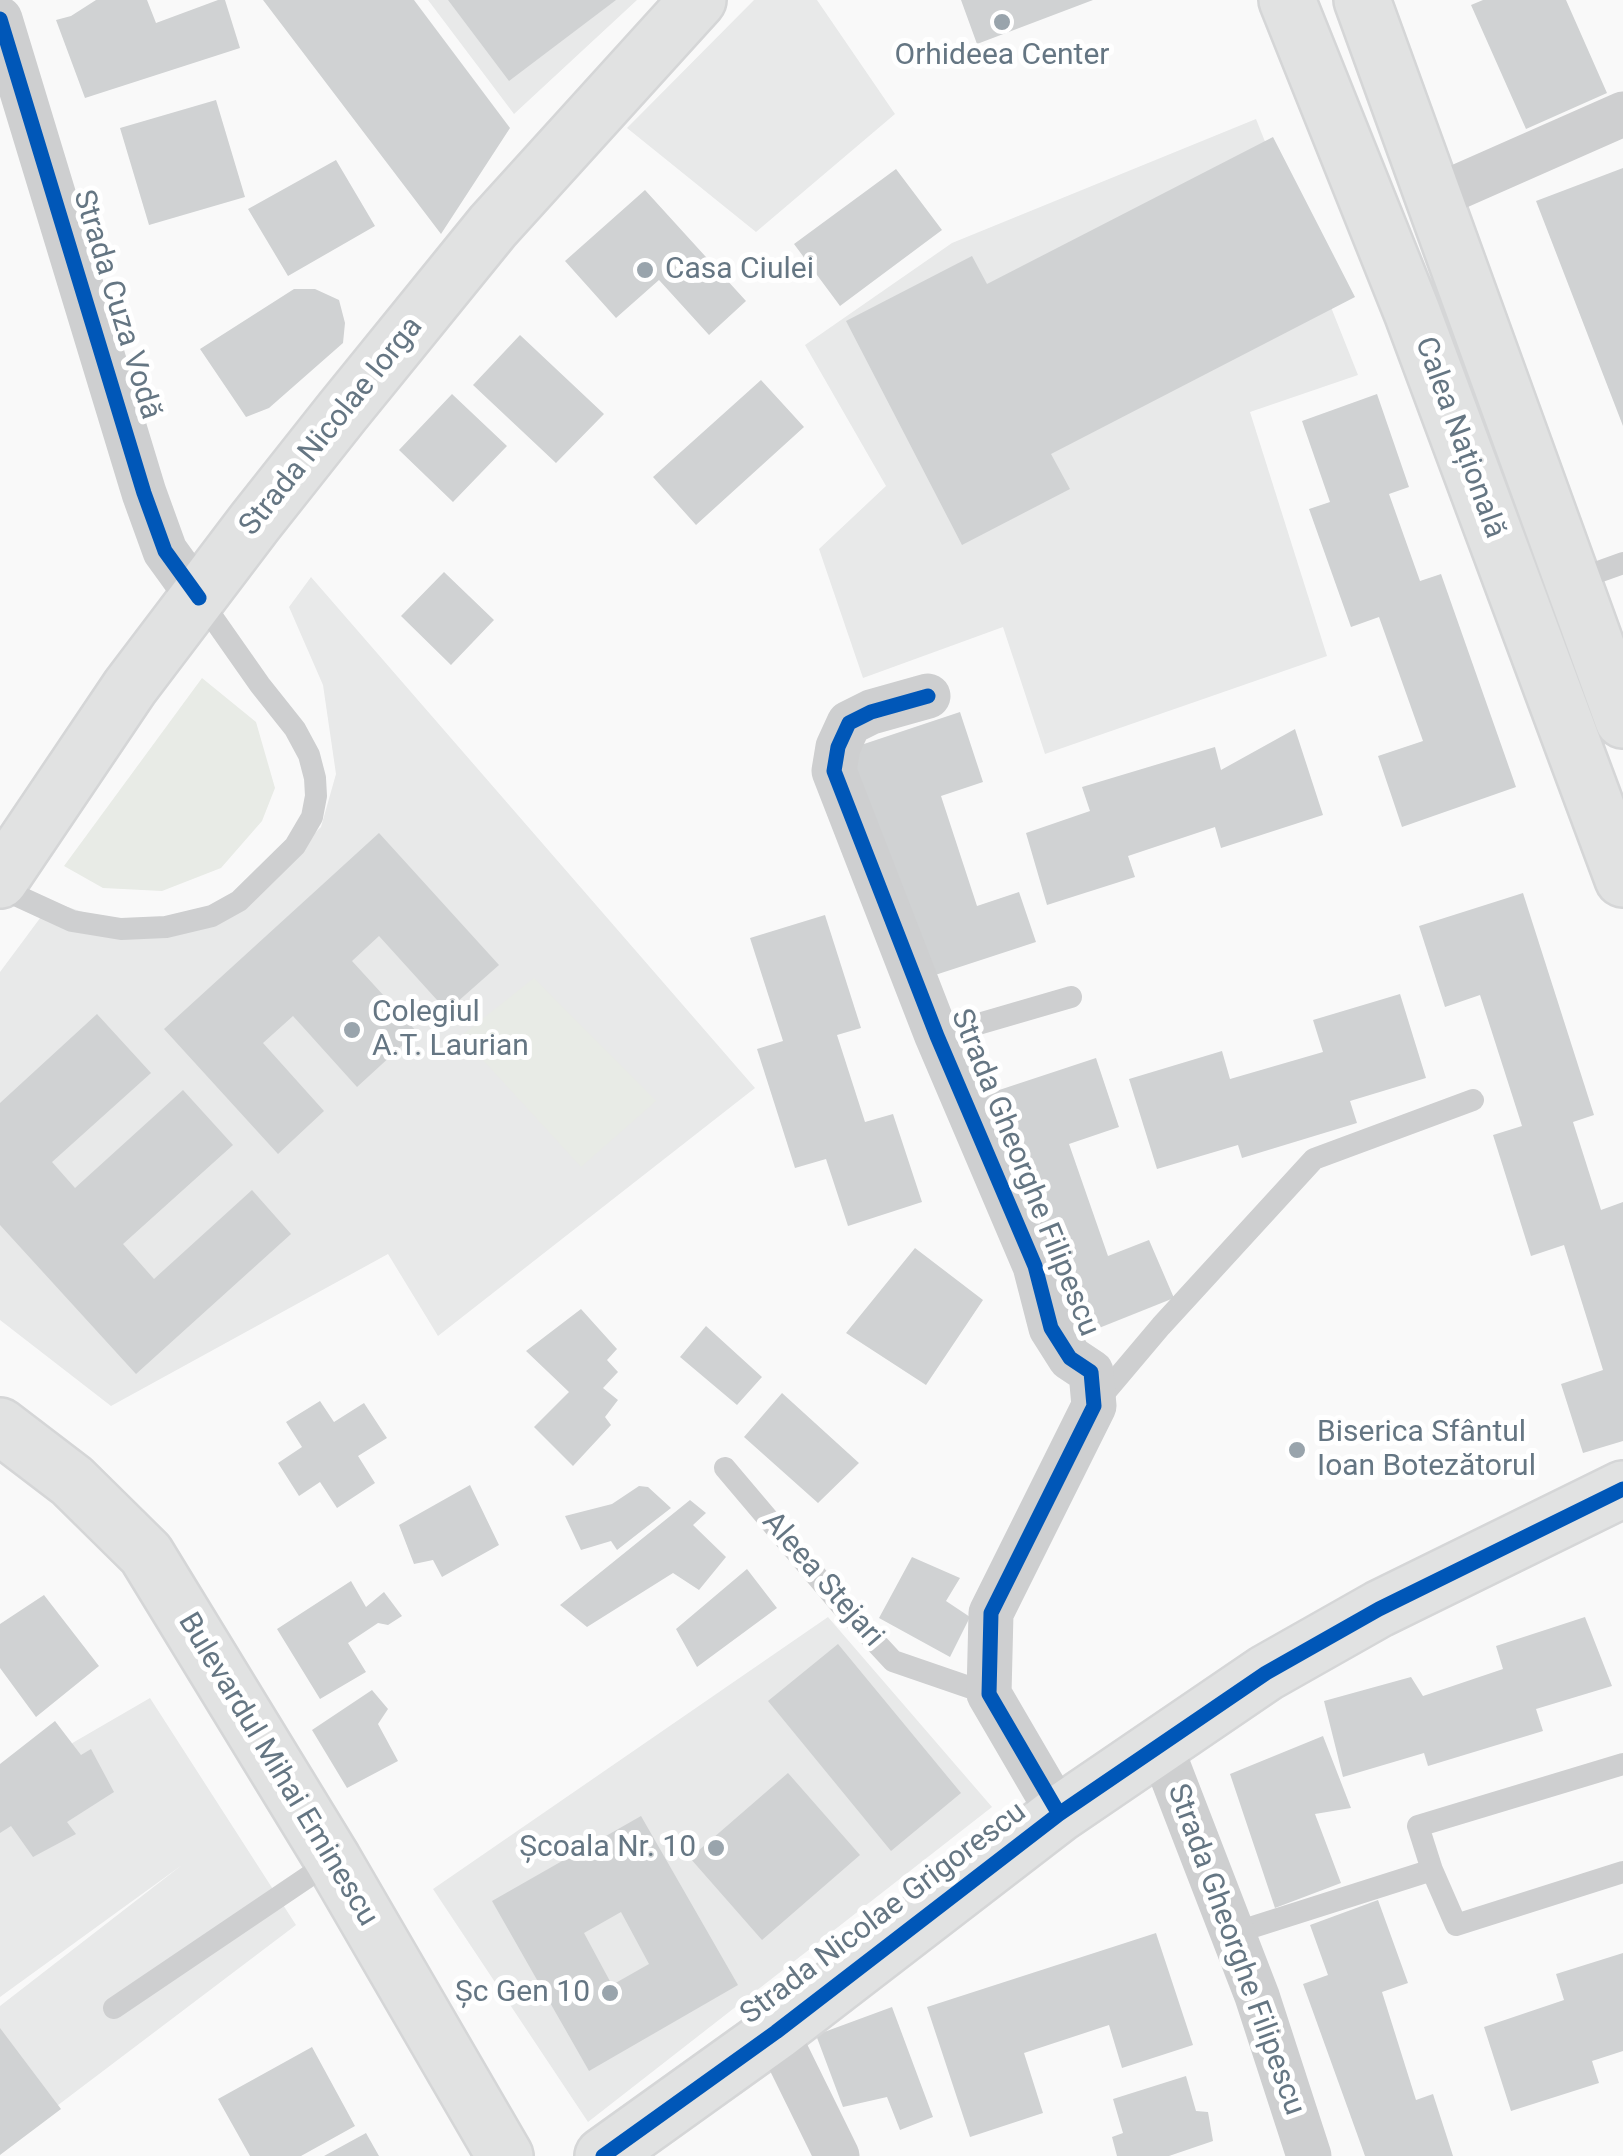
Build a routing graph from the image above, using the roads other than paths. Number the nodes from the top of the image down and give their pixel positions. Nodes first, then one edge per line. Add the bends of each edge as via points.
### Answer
1 (698, 0) edge
2 (1287, 0) edge
3 (1362, 0) edge
4 (0, 19) edge
5 (1623, 114) edge
6 (1435, 197) junction
7 (1598, 572) edge
8 (199, 598) junction
9 (928, 696) dead end
10 (1623, 720) edge
11 (1623, 879) edge
12 (0, 884) edge
13 (1072, 998) dead end
14 (937, 1036) junction
15 (1473, 1100) dead end
16 (1094, 1406) junction
17 (0, 1426) edge
18 (725, 1468) dead end
19 (1623, 1489) edge
20 (990, 1694) junction
21 (1160, 1745) junction
22 (1623, 1764) edge
23 (1059, 1814) junction
24 (333, 1860) junction
25 (1432, 1870) junction
26 (1623, 1872) edge
27 (1234, 1933) junction
28 (114, 2008) dead end
29 (776, 2032) junction
30 (505, 2156) edge
31 (603, 2156) edge
32 (837, 2156) edge
33 (1308, 2156) edge

1 - 8 main road, Strada Nicolae Iorga via 493,226
2 - 11 main road, Calea Națională via 1412,312
3 - 6 main road, Calea Națională
4 - 8 street, Strada Cuza Vodă via 144,493 164,551
5 - 6 street
6 - 7 main road, Calea Națională
7 - 10 main road, Calea Națională
8 - 12 main road, Strada Nicolae Iorga via 130,688
8 - 12 lane via 310,755 316,796 295,846 240,901 166,927 72,921
9 - 14 street, Strada Gheorghe Filipescu via 848,723 834,772
13 - 14 lane
14 - 16 street, Strada Gheorghe Filipescu via 1035,1266 1052,1328 1070,1358 1091,1372
15 - 16 lane via 1314,1159
16 - 20 street via 991,1614
17 - 24 main road, Bulevardul Mihai Eminescu via 72,1481 146,1554
18 - 20 lane, Aleea Stejari via 893,1661
19 - 21 main road, Strada Nicolae Grigorescu via 1379,1609 1266,1673
20 - 23 street
21 - 23 main road, Strada Nicolae Grigorescu
21 - 27 street, Strada Gheorghe Filipescu
22 - 25 lane via 1418,1826
23 - 29 main road, Strada Nicolae Grigorescu
24 - 28 lane
24 - 30 main road, Bulevardul Mihai Eminescu
25 - 26 lane via 1456,1925
25 - 27 lane
27 - 33 street, Strada Gheorghe Filipescu
29 - 31 main road, Strada Nicolae Grigorescu
29 - 32 street

